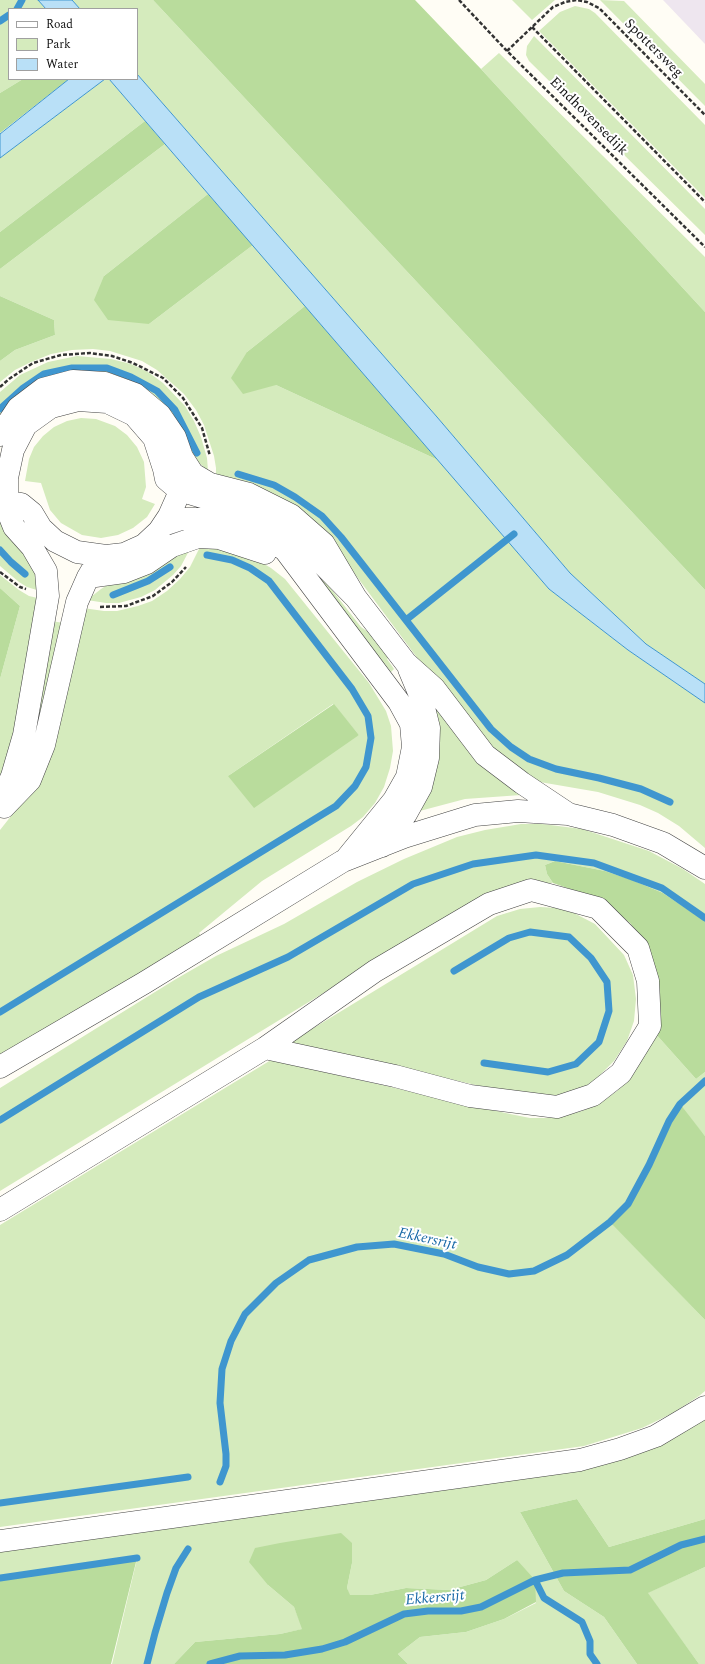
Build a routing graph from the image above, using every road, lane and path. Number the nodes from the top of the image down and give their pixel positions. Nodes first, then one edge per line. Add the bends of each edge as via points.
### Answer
1 (460, 0) edge
2 (532, 27) junction
3 (507, 52) junction
4 (705, 115) edge
5 (705, 202) edge
6 (705, 247) edge
7 (0, 387) edge
8 (0, 436) edge
9 (182, 457) junction
10 (210, 484) junction
11 (179, 490) junction
12 (4, 501) edge
13 (163, 525) junction
14 (198, 537) junction
15 (106, 556) junction
16 (300, 569) junction
17 (88, 577) junction
18 (356, 598) junction
19 (77, 602) junction
20 (406, 663) junction
21 (0, 804) edge
22 (0, 810) edge
23 (568, 814) junction
24 (382, 846) junction
25 (344, 861) junction
26 (705, 868) edge
27 (265, 1048) junction
28 (0, 1067) edge
29 (0, 1210) edge
30 (705, 1407) edge
31 (0, 1541) edge

1 - 3 path, Eindhovensedijk
2 - 3 path, Spottersweg
2 - 4 path, Spottersweg via 553,8 565,2 577,0 599,8
2 - 5 path
3 - 6 path, Eindhovensedijk
7 - 10 path via 33,363 61,355 90,353 112,356 133,363 163,378 183,398 202,428 211,457
8 - 9 lane via 18,408 43,389 73,381 105,383 135,394 160,415 175,437
9 - 10 lane via 193,474
9 - 11 lane
10 - 18 lane via 249,494 292,515 324,544
11 - 12 lane via 166,479 154,438 134,415 107,402 78,400 51,407 26,425 13,450
11 - 13 lane
11 - 18 lane via 265,516 293,534
12 - 15 lane via 21,504 32,513 41,528 55,541 77,552
12 - 21 lane via 14,527 32,547 46,571 48,596 24,735 12,776
13 - 15 lane via 144,545 124,554
13 - 16 lane via 181,519 195,519 234,526 269,540 285,550
14 - 16 lane via 219,538 258,550
14 - 17 lane via 172,546 147,563 124,572
14 - 19 path via 188,565 172,582 153,596 126,606 102,607
15 - 17 lane via 95,565
16 - 25 lane via 399,702 411,724 413,747 407,777 394,800
17 - 19 lane
18 - 20 lane
19 - 22 lane via 44,745 30,780
20 - 23 lane via 434,688 485,755
20 - 24 lane via 422,700 429,728 428,758 421,787 406,814
23 - 24 lane via 518,811 475,815
23 - 26 lane via 613,825 663,843
24 - 25 lane
25 - 28 lane
27 - 27 lane via 395,1076 470,1096 557,1107 593,1095 621,1073 650,1026 648,981 638,948 598,908 531,890 489,904 382,967
27 - 29 lane
30 - 31 lane via 656,1436 580,1460

